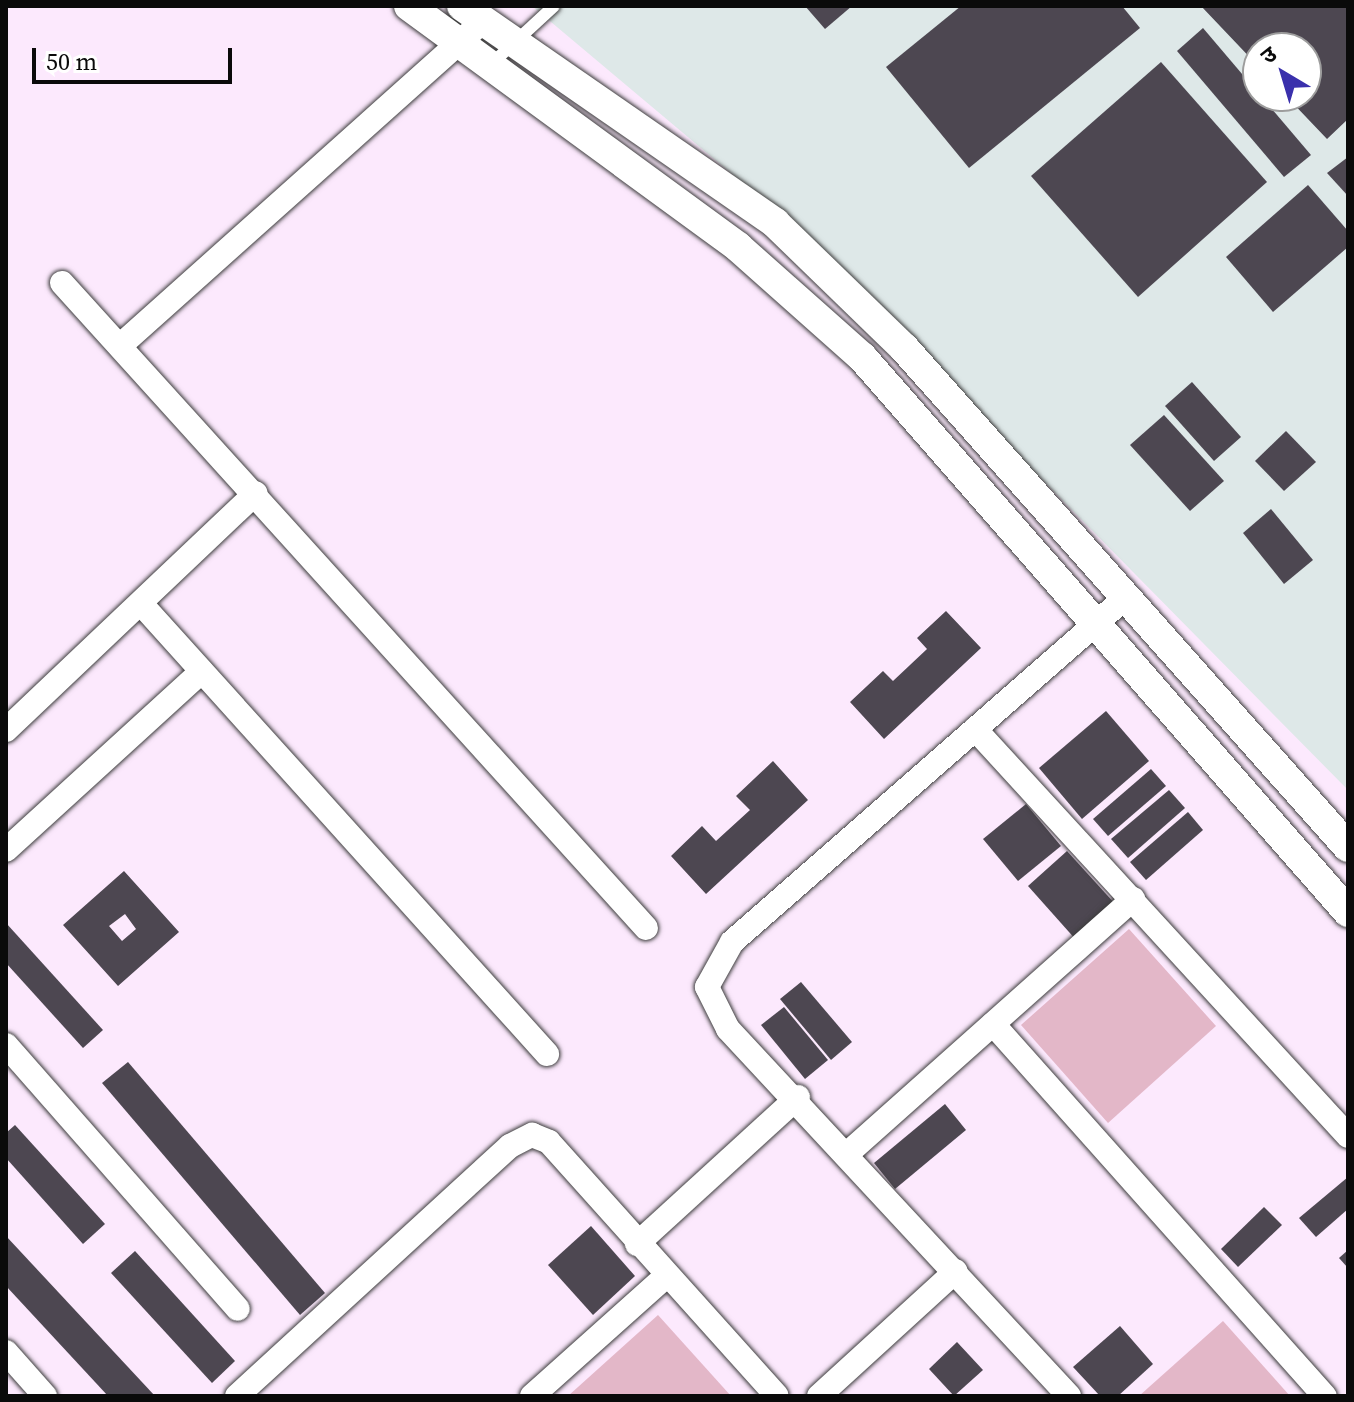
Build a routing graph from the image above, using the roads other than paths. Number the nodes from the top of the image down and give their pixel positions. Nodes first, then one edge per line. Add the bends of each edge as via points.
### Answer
1 (409, 6) edge
2 (554, 6) edge
3 (472, 14) edge
4 (513, 43) junction
5 (458, 44) junction
6 (488, 66) junction
7 (62, 283) dead end
8 (122, 344) junction
9 (256, 493) junction
10 (1125, 598) junction
11 (144, 607) junction
12 (1092, 627) junction
13 (202, 671) junction
14 (975, 729) junction
15 (6, 730) edge
16 (1348, 847) edge
17 (6, 850) edge
18 (1133, 899) junction
19 (1348, 912) edge
20 (646, 928) dead end
21 (993, 1024) junction
22 (6, 1045) edge
23 (547, 1054) dead end
24 (798, 1097) junction
25 (1348, 1136) edge
26 (848, 1153) junction
27 (637, 1244) junction
28 (956, 1271) junction
29 (666, 1276) junction
30 (238, 1309) dead end
31 (6, 1352) edge
32 (45, 1396) edge
33 (237, 1396) edge
34 (532, 1396) edge
35 (777, 1396) edge
36 (819, 1396) edge
37 (1069, 1396) edge
38 (1325, 1396) edge

1 - 5 street
2 - 4 lane
3 - 4 street
3 - 5 street
4 - 6 lane
4 - 10 street via 775,223 904,348
5 - 6 street
5 - 8 street
6 - 12 street via 738,247 862,357
7 - 8 street
8 - 9 street
9 - 11 street
9 - 20 street
10 - 12 street
10 - 16 street
11 - 13 street
11 - 15 street
12 - 14 street
12 - 19 street
13 - 17 street
13 - 23 street
14 - 18 street
14 - 24 street via 732,942 715,967 707,987 711,1006
18 - 21 street
18 - 25 street
21 - 26 street
21 - 38 street
22 - 30 street
24 - 26 street
24 - 27 street
26 - 28 street
27 - 29 street
27 - 33 street via 549,1142 532,1135 510,1146
28 - 36 street
28 - 37 street
29 - 34 street
29 - 35 street
31 - 32 street

